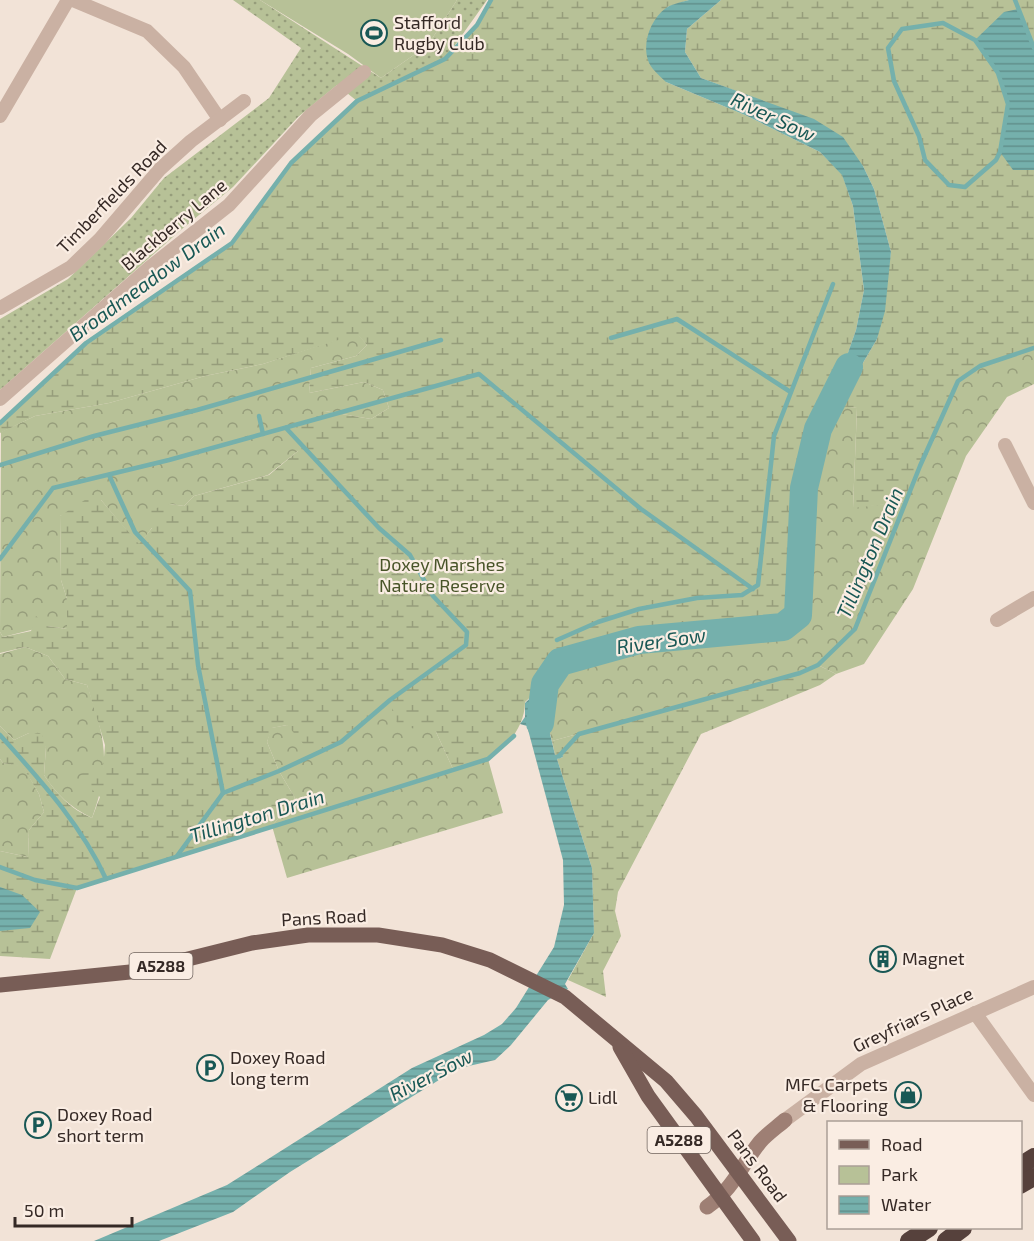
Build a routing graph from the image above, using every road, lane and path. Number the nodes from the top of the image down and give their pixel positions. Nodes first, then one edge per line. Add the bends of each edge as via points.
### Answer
1 (70, 0) edge
2 (364, 72) dead end
3 (244, 101) dead end
4 (0, 116) edge
5 (220, 120) junction
6 (0, 308) edge
7 (0, 399) edge
8 (1005, 445) dead end
9 (1034, 503) edge
10 (1034, 598) edge
11 (997, 620) dead end
12 (4, 981) edge
13 (1034, 987) edge
14 (975, 1013) junction
15 (616, 1040) junction
16 (1034, 1095) edge
17 (785, 1120) joint
18 (740, 1175) junction
19 (721, 1198) junction
20 (707, 1208) dead end
21 (926, 1229) edge
22 (961, 1229) edge
23 (753, 1241) edge
24 (789, 1241) edge
25 (909, 1241) edge
26 (946, 1241) edge

1 - 4 street
1 - 5 street via 147,31 184,67
2 - 7 street, Blackberry Lane via 305,122 229,205 149,268
3 - 5 street, Timberfields Road
5 - 6 street, Timberfields Road via 160,169 71,267
8 - 9 street
10 - 11 street
12 - 15 main road, Pans Road / A5288 via 140,971 252,943 308,935 378,935 442,945 490,960 565,997
13 - 14 street, Greyfriars Place
14 - 16 street
14 - 17 street, Greyfriars Place via 861,1064
15 - 18 main road, Pans Road / A5288 via 666,1081
15 - 19 main road, Pans Road / A5288 via 648,1096
17 - 18 street, Greyfriars Place via 761,1142
18 - 19 street, Greyfriars Place
18 - 24 main road, Pans Road / A5288
19 - 20 street, Greyfriars Place
19 - 23 main road, Pans Road / A5288
21 - 25 highway
22 - 26 highway

